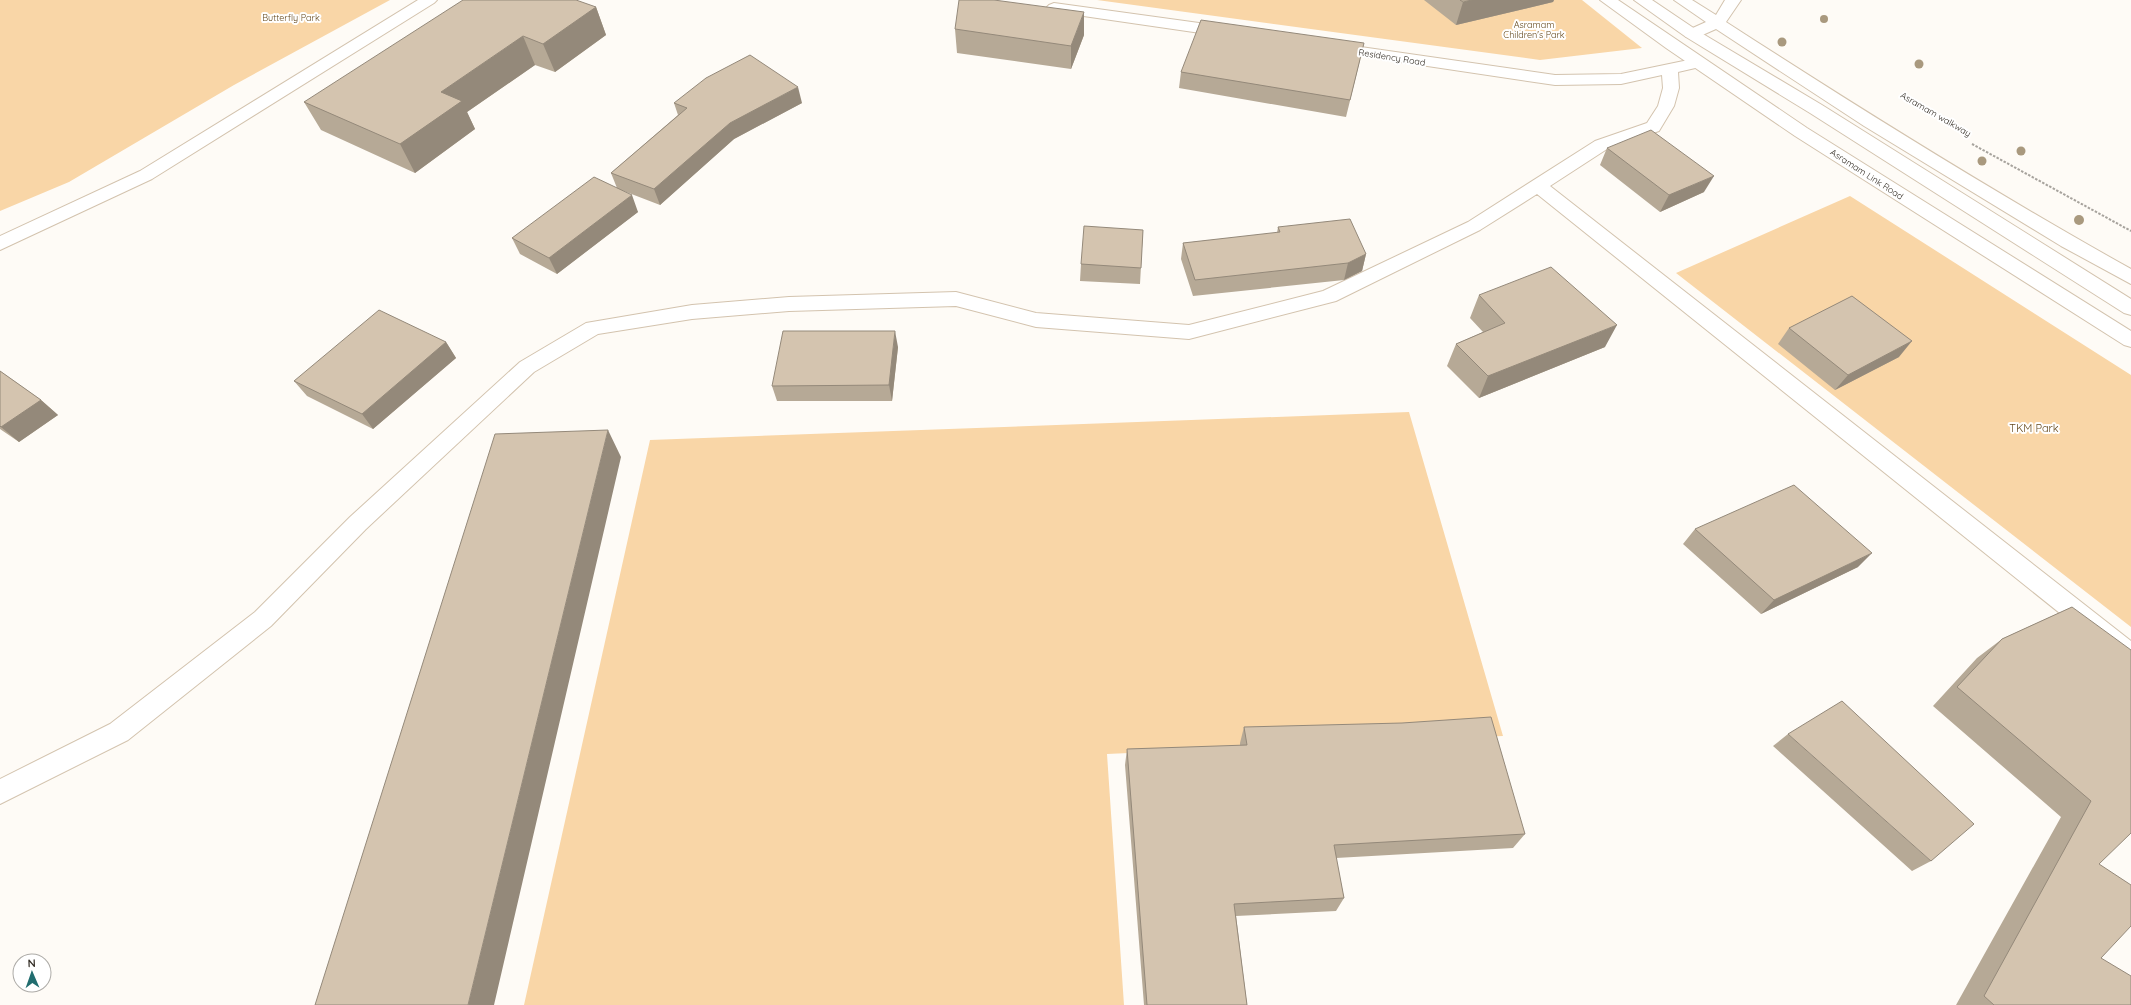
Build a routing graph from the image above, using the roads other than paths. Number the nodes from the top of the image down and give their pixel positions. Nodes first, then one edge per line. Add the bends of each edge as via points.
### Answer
1 (429, 0) edge
2 (1608, 0) edge
3 (1642, 0) edge
4 (1682, 0) edge
5 (1733, 0) edge
6 (1038, 6) edge
7 (1718, 23) junction
8 (1242, 34) edge
9 (1692, 34) junction
10 (1321, 46) edge
11 (1698, 63) junction
12 (1670, 69) junction
13 (1537, 185) junction
14 (0, 244) edge
15 (2131, 277) edge
16 (2131, 308) edge
17 (2131, 340) edge
18 (2131, 655) edge
19 (0, 792) edge

1 - 14 street via 146,175
2 - 11 street, Asramam Link Road
3 - 9 street
4 - 7 street
5 - 7 street
6 - 8 street
7 - 9 street
7 - 15 street via 1877,126 2068,242
9 - 16 street
10 - 12 street, Residency Road via 1555,80 1621,79
11 - 12 street, Residency Road
11 - 17 street, Asramam Link Road via 1892,191
12 - 13 street via 1671,88 1666,106 1652,126 1601,145
13 - 18 street
13 - 19 street via 1474,226 1329,296 1189,332 1036,320 956,299 789,304 692,312 593,328 527,367 358,523 263,619 119,732

